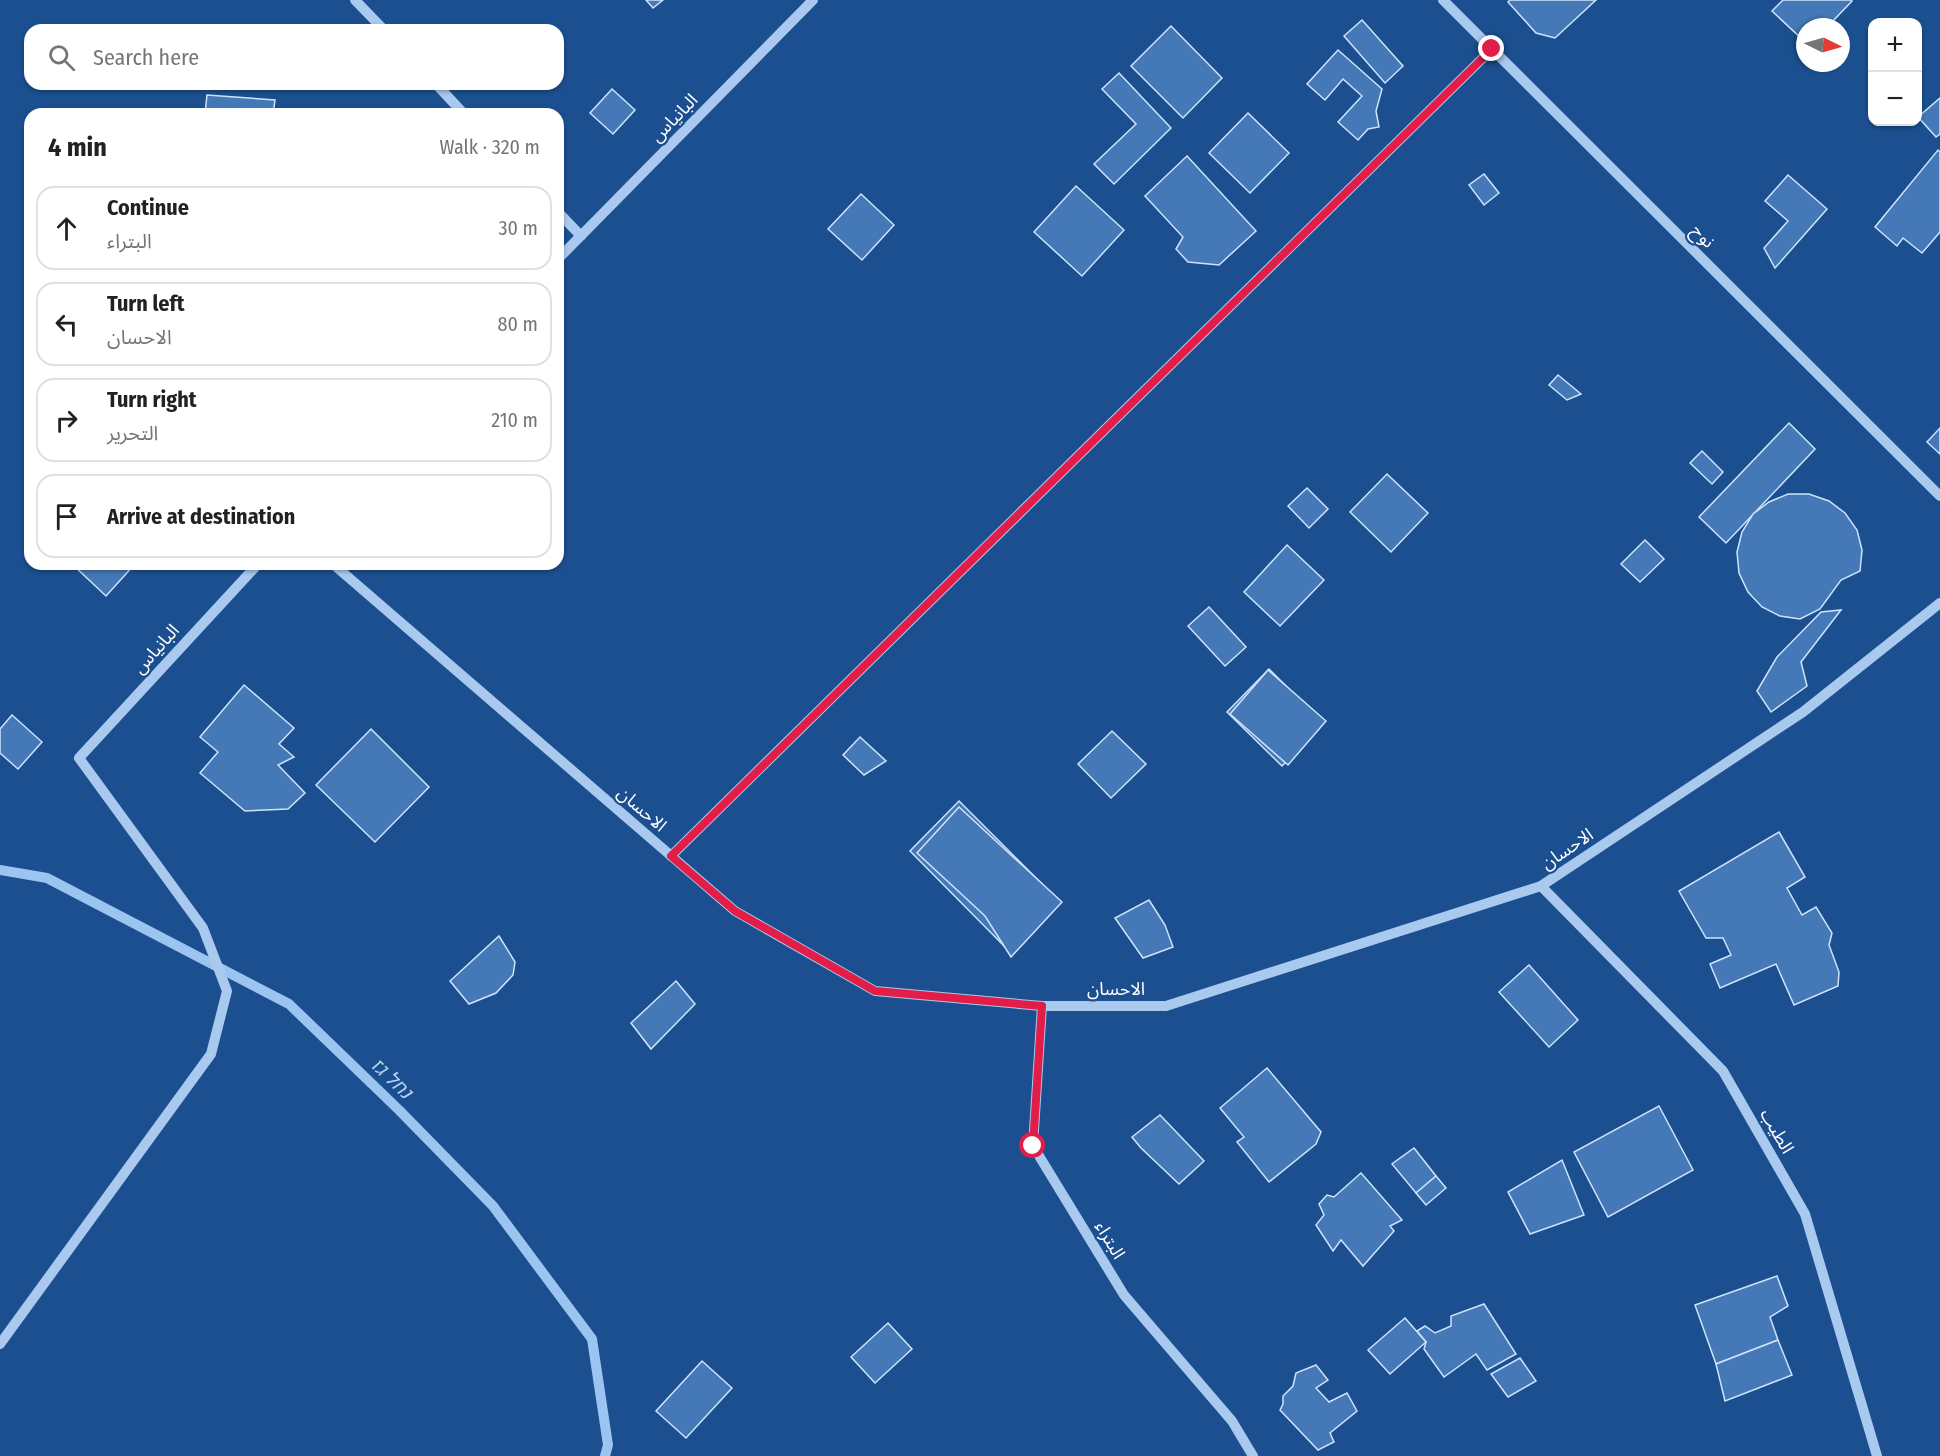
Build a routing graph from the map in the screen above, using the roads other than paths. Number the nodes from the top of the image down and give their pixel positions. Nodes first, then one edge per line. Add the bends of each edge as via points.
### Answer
1 (355, 0) edge
2 (813, 0) edge
3 (1443, 0) edge
4 (378, 24) edge
5 (1492, 49) junction
6 (442, 90) edge
7 (459, 108) edge
8 (564, 218) edge
9 (581, 236) junction
10 (564, 253) edge
11 (1940, 496) edge
12 (252, 570) edge
13 (340, 570) edge
14 (1940, 603) edge
15 (671, 856) junction
16 (1541, 886) junction
17 (1042, 1006) junction
18 (0, 1344) edge
19 (1253, 1456) edge
20 (1876, 1456) edge

1 - 4 street
2 - 9 street, البانياس
3 - 5 street, نوح
5 - 11 street, نوح
5 - 15 street
6 - 7 street
8 - 9 street
9 - 10 street, البانياس
12 - 18 street, البانياس via 79,758 203,928 227,991 211,1054
13 - 15 street, الاحسان
14 - 16 street, الاحسان via 1803,711
15 - 17 street, الاحسان via 735,911 875,991
16 - 17 street, الاحسان via 1166,1006
16 - 20 street, الطيب via 1723,1071 1805,1214
17 - 19 street, البتراء via 1033,1146 1124,1295 1232,1421

